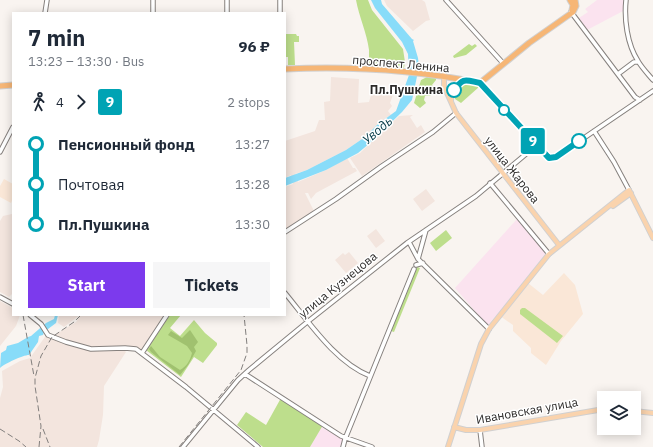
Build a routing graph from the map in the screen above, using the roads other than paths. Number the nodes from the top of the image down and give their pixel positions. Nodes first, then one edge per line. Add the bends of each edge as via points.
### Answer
1 (47, 0) edge
2 (153, 0) edge
3 (227, 0) edge
4 (280, 0) edge
5 (446, 0) edge
6 (570, 0) edge
7 (575, 0) edge
8 (626, 1) edge
9 (45, 12) edge
10 (154, 12) edge
11 (228, 12) edge
12 (280, 12) edge
13 (571, 12) junction
14 (636, 57) junction
15 (502, 62) junction
16 (638, 62) junction
17 (633, 63) junction
18 (286, 67) edge
19 (423, 72) junction
20 (618, 74) junction
21 (438, 76) junction
22 (444, 76) junction
23 (464, 80) junction
24 (653, 80) edge
25 (479, 82) junction
26 (12, 85) edge
27 (0, 86) edge
28 (12, 88) edge
29 (0, 89) edge
30 (653, 91) edge
31 (446, 92) junction
32 (635, 98) junction
33 (640, 100) junction
34 (452, 105) junction
35 (633, 105) junction
36 (456, 113) junction
37 (12, 129) edge
38 (594, 132) junction
39 (531, 140) junction
40 (540, 148) junction
41 (0, 152) edge
42 (502, 173) junction
43 (490, 183) junction
44 (630, 191) junction
45 (426, 230) junction
46 (286, 231) edge
47 (653, 238) edge
48 (408, 242) junction
49 (559, 245) junction
50 (548, 254) junction
51 (418, 259) junction
52 (423, 263) junction
53 (286, 294) edge
54 (0, 297) edge
55 (12, 303) edge
56 (31, 316) edge
57 (167, 316) edge
58 (308, 321) junction
59 (489, 329) junction
60 (142, 352) junction
61 (245, 374) junction
62 (370, 376) junction
63 (597, 409) edge
64 (213, 410) junction
65 (641, 412) edge
66 (653, 413) edge
67 (454, 427) junction
68 (480, 430) junction
69 (345, 439) junction
70 (183, 447) edge
71 (258, 447) edge
72 (343, 447) edge
73 (372, 447) edge
74 (448, 447) edge
75 (482, 447) edge

1 - 9 main road
2 - 10 main road
3 - 11 main road
4 - 12 main road
5 - 15 main road
6 - 13 highway via 573,5
7 - 13 highway via 576,6
8 - 14 main road via 630,41
13 - 15 highway via 521,45
13 - 20 main road
13 - 25 highway
14 - 16 main road
14 - 17 main road
15 - 25 highway
16 - 17 main road
16 - 24 main road
17 - 20 main road
18 - 19 highway, проспект Ленина via 320,65
19 - 21 highway, проспект Ленина
19 - 22 highway, проспект Ленина
20 - 32 main road
21 - 22 highway, проспект Ленина
21 - 31 main road, улица Жарова
22 - 23 highway, проспект Ленина
22 - 25 highway, проспект Ленина
22 - 31 main road
23 - 25 highway, проспект Ленина
23 - 34 main road via 459,82 452,93
25 - 39 main road
26 - 27 highway
28 - 29 highway
30 - 33 main road
31 - 34 main road, улица Жарова
32 - 33 main road
32 - 35 main road
33 - 35 main road
34 - 36 main road, улица Жарова
35 - 38 main road
36 - 42 main road, улица Жарова
36 - 46 main road via 433,132
37 - 41 main road
38 - 40 main road via 556,157 550,158
38 - 44 main road
39 - 40 main road
39 - 42 main road, улица Кузнецова via 530,149
40 - 42 main road, улица Кузнецова via 532,149
42 - 43 main road, улица Кузнецова
42 - 49 main road, улица Жарова
43 - 45 main road, улица Кузнецова via 476,196
43 - 48 main road, улица Кузнецова
43 - 50 main road
44 - 47 main road
44 - 49 main road
45 - 48 main road, улица Кузнецова
45 - 51 main road
48 - 51 main road
48 - 58 main road, улица Кузнецова
49 - 50 main road
50 - 59 main road
51 - 52 main road
52 - 59 main road
52 - 62 main road via 415,267
53 - 58 main road
54 - 55 main road
56 - 60 main road via 54,338 84,348 129,348
57 - 60 main road
58 - 61 main road, улица Кузнецова
58 - 62 main road via 347,364
59 - 67 main road via 481,344
60 - 64 main road
61 - 64 main road, улица Кузнецова
61 - 69 main road
62 - 69 main road
63 - 68 main road, Ивановская улица
64 - 70 main road, улица Кузнецова
64 - 71 main road
65 - 66 main road
67 - 68 main road, Ивановская улица
67 - 74 main road
68 - 75 main road
69 - 72 main road
69 - 73 main road

